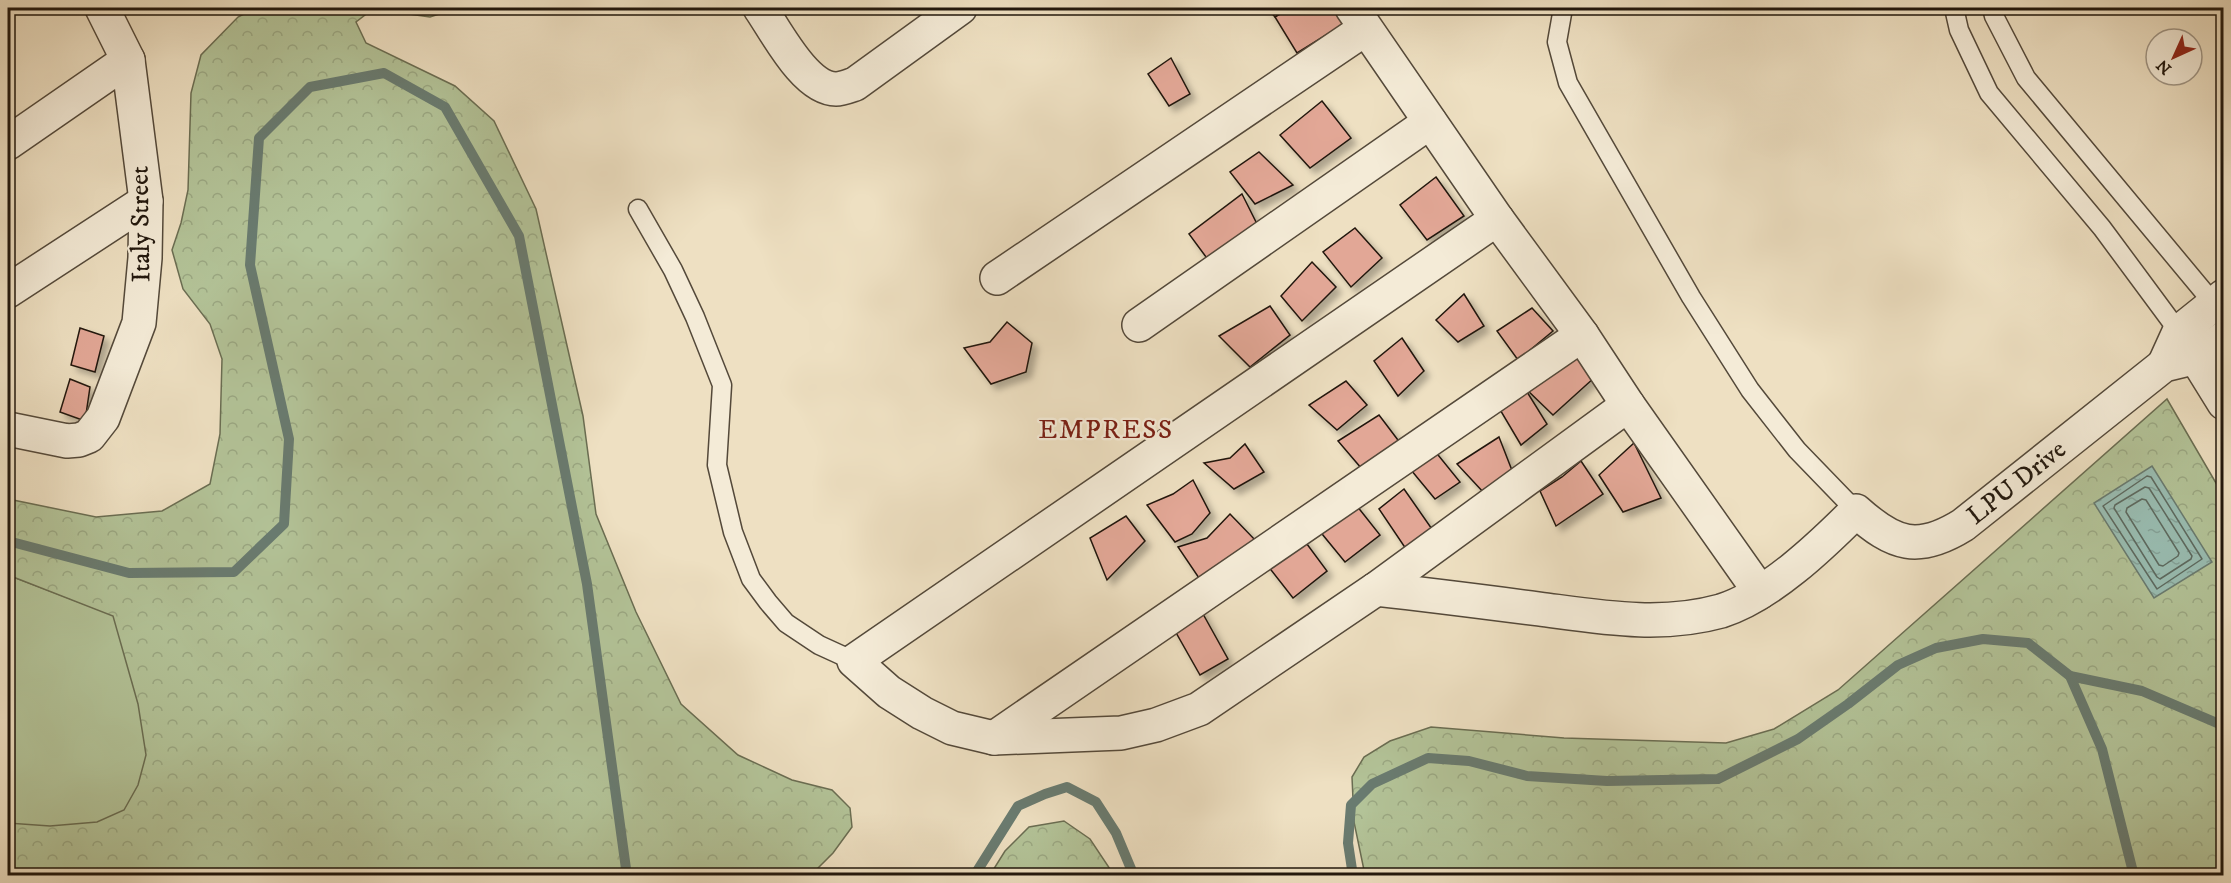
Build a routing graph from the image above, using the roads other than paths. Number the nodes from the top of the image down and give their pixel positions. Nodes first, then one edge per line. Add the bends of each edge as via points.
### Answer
1 (102, 8) edge
2 (760, 8) edge
3 (960, 8) edge
4 (1563, 8) edge
5 (1954, 8) edge
6 (1992, 8) edge
7 (1359, 18) edge
8 (128, 60) junction
9 (1430, 122) junction
10 (8, 143) edge
11 (146, 201) junction
12 (638, 209) dead end
13 (1497, 219) junction
14 (997, 278) dead end
15 (8, 291) edge
16 (2220, 306) edge
17 (1140, 325) dead end
18 (1582, 335) junction
19 (2223, 338) edge
20 (2188, 344) junction
21 (2223, 403) edge
22 (1628, 405) junction
23 (8, 429) edge
24 (1856, 511) junction
25 (1376, 589) junction
26 (1760, 592) junction
27 (854, 661) junction
28 (994, 738) junction

1 - 8 street, Italy Street
2 - 3 street via 805,73 820,86 837,89 855,84
4 - 24 lane via 1557,42 1568,83 1691,297 1750,390 1797,450
5 - 20 lane via 1959,30 1989,93 2102,228
6 - 16 lane via 2026,78
7 - 9 street
7 - 14 street
8 - 10 street
8 - 11 street, Italy Street
9 - 13 street
9 - 17 street
11 - 15 street
11 - 23 street, Italy Street via 139,323 104,418 89,436 79,440
12 - 27 lane via 673,270 722,385 717,465 733,532 751,579 786,622 819,645
13 - 18 street
13 - 27 street
16 - 20 street, LPU Drive
18 - 22 street
18 - 28 street
19 - 20 street, LPU Drive
20 - 21 street
20 - 24 street, LPU Drive via 1946,536 1929,542 1907,542 1872,526
22 - 25 street
22 - 26 street
24 - 26 street via 1793,569
25 - 26 street via 1634,621 1679,620 1722,610
25 - 28 street via 1199,709 1121,733
27 - 28 street via 889,692 922,713 952,728

